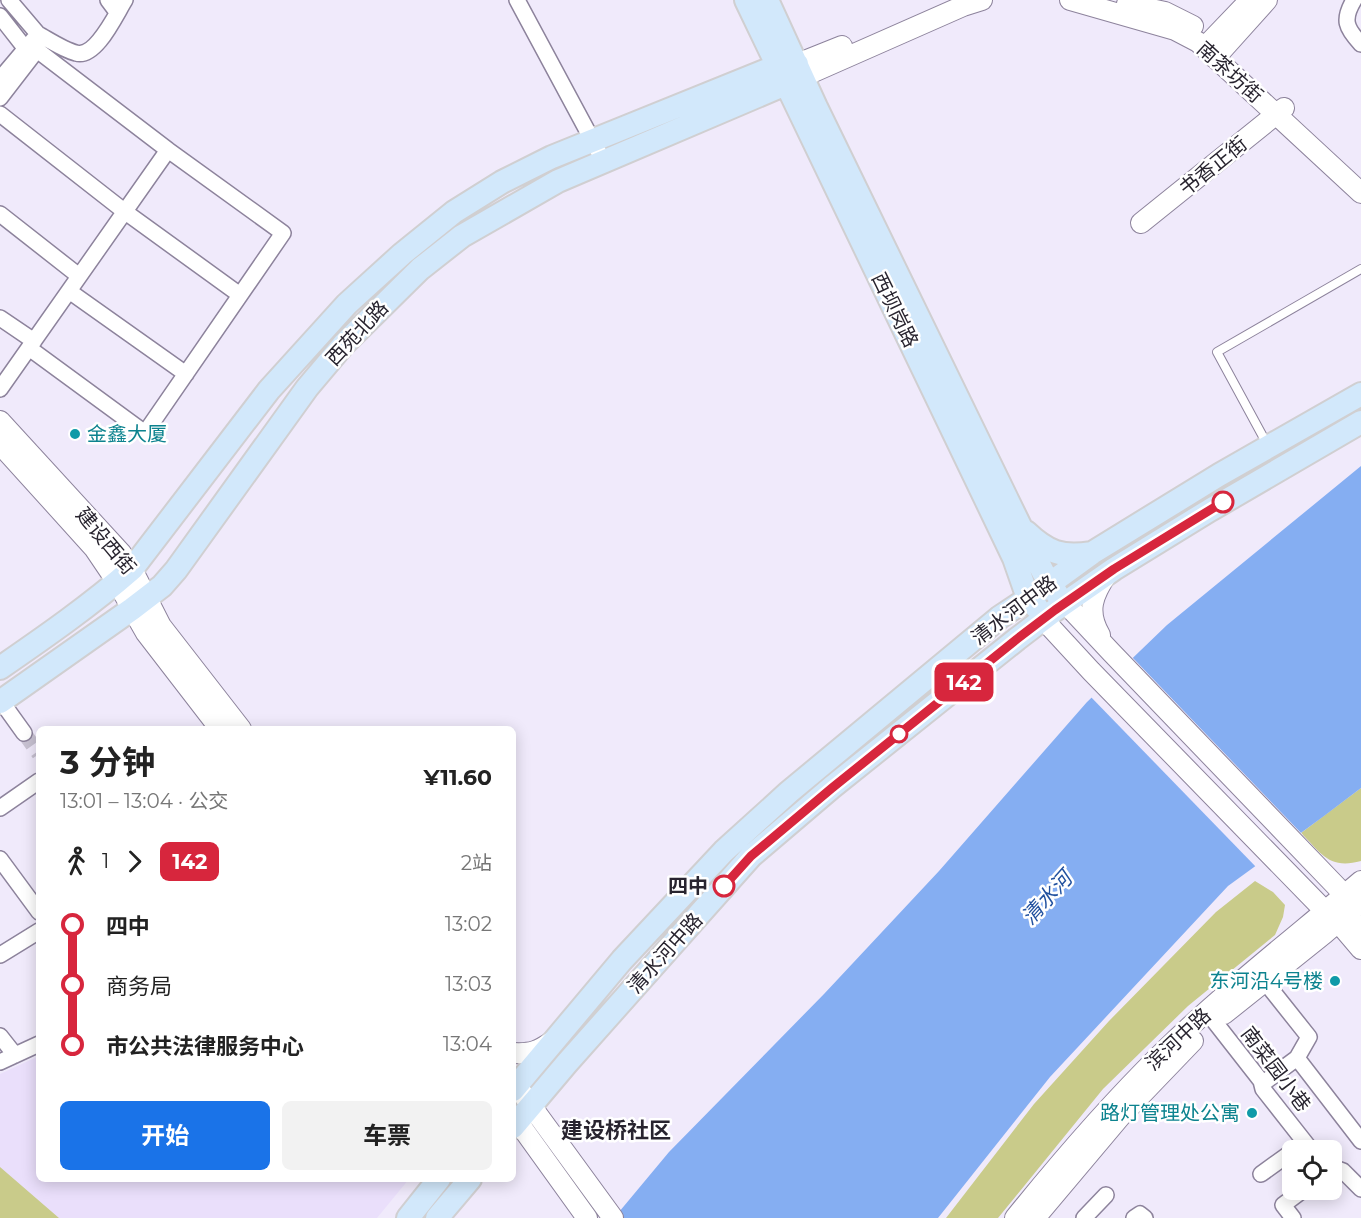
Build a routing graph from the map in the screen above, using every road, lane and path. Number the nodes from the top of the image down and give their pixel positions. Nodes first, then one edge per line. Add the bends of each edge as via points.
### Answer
1 (9, 0) edge
2 (518, 0) edge
3 (746, 0) edge
4 (767, 0) edge
5 (952, 0) edge
6 (982, 0) edge
7 (1071, 0) edge
8 (1112, 0) edge
9 (1250, 0) edge
10 (1267, 0) edge
11 (1354, 0) edge
12 (117, 4) edge
13 (0, 16) edge
14 (38, 34) junction
15 (1361, 44) edge
16 (25, 48) junction
17 (1213, 49) junction
18 (790, 73) junction
19 (0, 79) edge
20 (0, 98) edge
21 (1280, 111) junction
22 (0, 114) edge
23 (593, 140) junction
24 (168, 150) junction
25 (604, 162) junction
26 (1361, 179) edge
27 (1361, 193) edge
28 (124, 211) junction
29 (0, 214) edge
30 (1141, 223) dead end
31 (1361, 268) edge
32 (79, 276) junction
33 (69, 291) junction
34 (240, 295) junction
35 (0, 318) edge
36 (31, 344) junction
37 (186, 374) junction
38 (0, 389) edge
39 (1361, 394) edge
40 (0, 421) edge
41 (1361, 422) edge
42 (1269, 447) junction
43 (9, 454) edge
44 (1018, 524) junction
45 (1092, 553) junction
46 (1014, 558) junction
47 (1108, 573) junction
48 (125, 575) junction
49 (1047, 601) junction
50 (139, 604) junction
51 (1000, 617) junction
52 (1017, 639) junction
53 (1064, 642) junction
54 (1110, 651) junction
55 (0, 668) edge
56 (1, 701) edge
57 (218, 726) edge
58 (239, 726) edge
59 (24, 733) tunnel mouth
60 (36, 783) edge
61 (0, 808) edge
62 (0, 859) edge
63 (1361, 881) edge
64 (36, 908) edge
65 (1347, 911) edge
66 (36, 933) edge
67 (1361, 949) edge
68 (0, 955) edge
69 (1260, 976) junction
70 (1211, 1017) junction
71 (0, 1036) edge
72 (555, 1039) junction
73 (36, 1045) edge
74 (516, 1053) edge
75 (15, 1055) junction
76 (1297, 1058) junction
77 (0, 1062) edge
78 (1243, 1075) dead end
79 (556, 1077) junction
80 (516, 1084) edge
81 (1262, 1084) junction
82 (516, 1104) edge
83 (518, 1122) edge
84 (1291, 1125) junction
85 (1297, 1140) edge
86 (1361, 1141) edge
87 (560, 1145) junction
88 (1282, 1160) edge
89 (1342, 1171) edge
90 (1261, 1174) dead end
91 (437, 1182) edge
92 (467, 1182) edge
93 (1361, 1189) edge
94 (1106, 1195) dead end
95 (1290, 1200) edge
96 (584, 1214) edge
97 (408, 1218) edge
98 (437, 1218) edge
99 (613, 1218) edge
100 (1016, 1218) edge
101 (1035, 1218) edge
102 (1084, 1218) edge
103 (1134, 1218) edge
104 (1145, 1218) edge
105 (1293, 1218) edge

1 - 14 street
2 - 23 street
3 - 18 main road, 西坝岗路
4 - 18 main road, 西坝岗路
5 - 18 main road
6 - 18 main road
7 - 17 main road, 南茶坊街 via 1175,30
8 - 17 main road, 南茶坊街 via 1165,12 1182,20 1203,33
9 - 17 main road
10 - 17 main road
11 - 15 street via 1347,21
12 - 14 street via 96,46 87,53 78,54
13 - 16 street
14 - 16 street
16 - 19 street
17 - 21 main road, 南茶坊街
18 - 23 main road, 西苑北路
18 - 25 main road, 西苑北路
18 - 44 main road, 西坝岗路
18 - 46 main road, 西坝岗路
20 - 24 street via 37,50
21 - 26 main road, 南茶坊街
21 - 27 main road, 南茶坊街
21 - 30 main road, 书香正街
22 - 28 street
23 - 25 street
23 - 48 main road, 西苑北路 via 502,182 454,212 347,304 269,390
24 - 28 street
24 - 34 street via 283,233
25 - 50 main road, 西苑北路 via 558,181 501,213 462,236 420,269 344,344 307,388 176,570
28 - 32 street
28 - 34 street
29 - 32 street
31 - 42 lane via 1217,352
32 - 33 street
33 - 36 street
33 - 37 street
34 - 37 street
35 - 36 street
36 - 37 street via 145,433
36 - 38 street
39 - 42 main road, 清水河中路
40 - 43 main road, 建设西街
41 - 47 main road, 清水河中路
42 - 45 main road, 清水河中路
43 - 48 main road, 建设西街 via 121,554
44 - 45 main road via 1054,553
44 - 49 main road, 西坝岗路
45 - 49 main road, 清水河中路
46 - 49 main road, 西坝岗路
46 - 51 main road via 1014,599
47 - 49 main road, 清水河中路
47 - 54 main road via 1094,597 1092,612 1094,625
48 - 50 main road, 建设西街
48 - 55 main road, 西苑北路
49 - 51 main road, 清水河中路
49 - 52 main road, 清水河中路
49 - 53 main road
49 - 54 main road
50 - 56 main road, 西苑北路
50 - 57 main road, 建设西街 via 147,633
50 - 58 main road, 建设西街 via 161,626
51 - 72 main road, 清水河中路 via 724,851
52 - 53 main road via 1041,634
52 - 79 main road, 清水河中路 via 751,856
53 - 65 main road via 1288,873
54 - 65 main road via 1307,855
56 - 59 street
60 - 61 street
62 - 64 street
63 - 65 main road, 滨河中路
65 - 67 main road
65 - 69 main road, 滨河中路
66 - 68 street
69 - 70 main road, 滨河中路
69 - 76 street via 1309,1037
70 - 81 street, 南菜园小巷
70 - 100 main road, 滨河中路 via 1162,1053 1125,1090
70 - 101 main road, 滨河中路
71 - 75 street
72 - 74 main road via 537,1052
72 - 80 main road, 清水河中路
73 - 75 street
75 - 77 street
76 - 81 street
76 - 86 street
78 - 84 street via 1285,1129
79 - 83 main road, 清水河中路
79 - 87 main road via 549,1111
81 - 84 street, 南菜园小巷
82 - 83 main road
83 - 87 main road
83 - 96 main road
84 - 85 street, 南菜园小巷
87 - 99 main road
88 - 90 street
89 - 93 street
91 - 97 main road
92 - 98 main road
94 - 102 street
95 - 105 street via 1283,1205
103 - 104 street via 1140,1214

